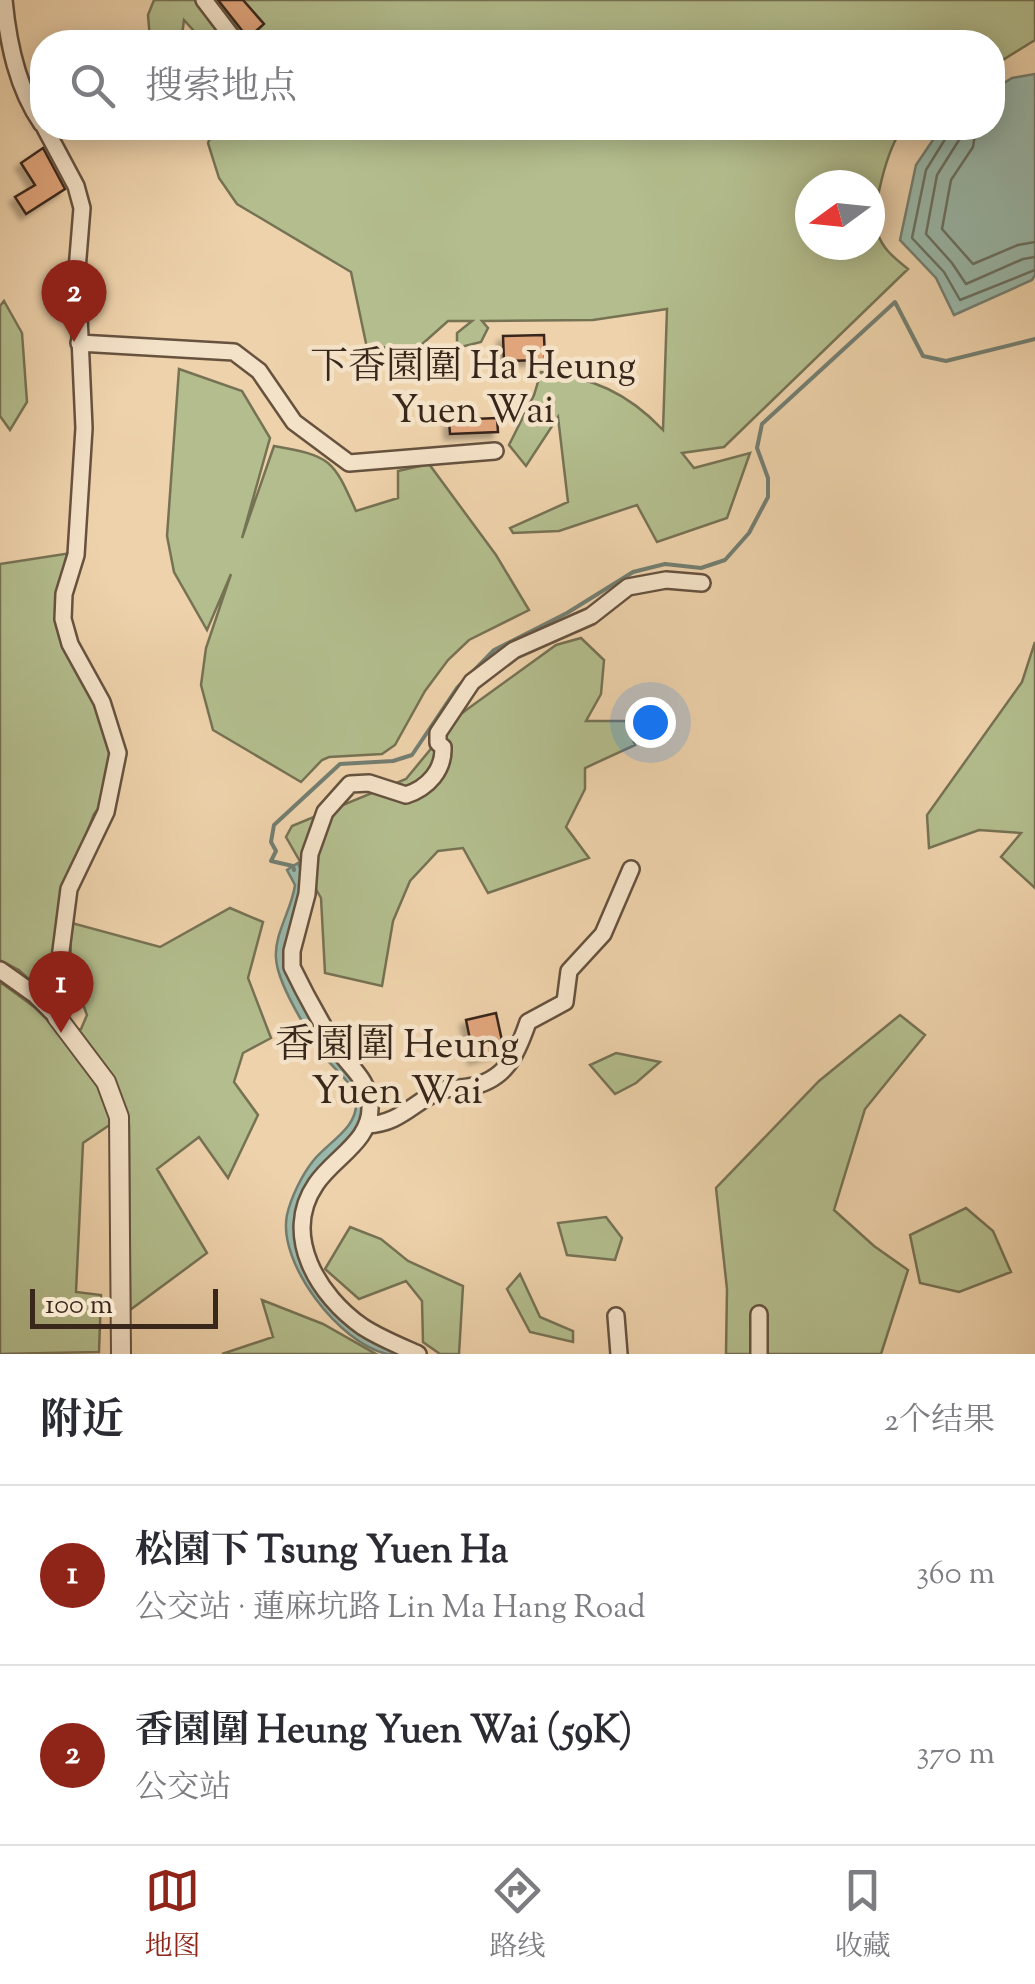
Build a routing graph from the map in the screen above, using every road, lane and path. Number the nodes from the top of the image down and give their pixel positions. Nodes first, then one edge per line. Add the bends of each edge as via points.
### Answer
1 (4, 0) edge
2 (204, 0) edge
3 (227, 30) edge
4 (30, 100) edge
5 (52, 140) edge
6 (80, 343) junction
7 (495, 450) dead end
8 (702, 583) dead end
9 (630, 870) dead end
10 (0, 970) edge
11 (57, 1017) junction
12 (367, 1125) junction
13 (760, 1314) dead end
14 (616, 1316) dead end
15 (121, 1354) edge
16 (418, 1354) edge
17 (619, 1354) edge
18 (758, 1354) edge

1 - 4 street via 10,45
2 - 3 street
5 - 6 street via 80,200
6 - 7 street via 234,352 259,371 294,422 349,464
6 - 11 street via 84,428 76,555 63,620 118,754 106,812 69,888 59,966 70,1003
8 - 12 street via 628,586 591,616 514,650 458,700 438,733 444,760 430,782 406,795 350,784 325,812 307,866 292,967 339,1052 362,1078
9 - 12 street via 603,934 569,971 565,1002 528,1022 512,1064 481,1084 443,1089 394,1121
10 - 11 street
11 - 15 street via 106,1082 119,1117
12 - 16 street via 313,1188 301,1237 319,1280 348,1315
13 - 18 street
14 - 17 street

